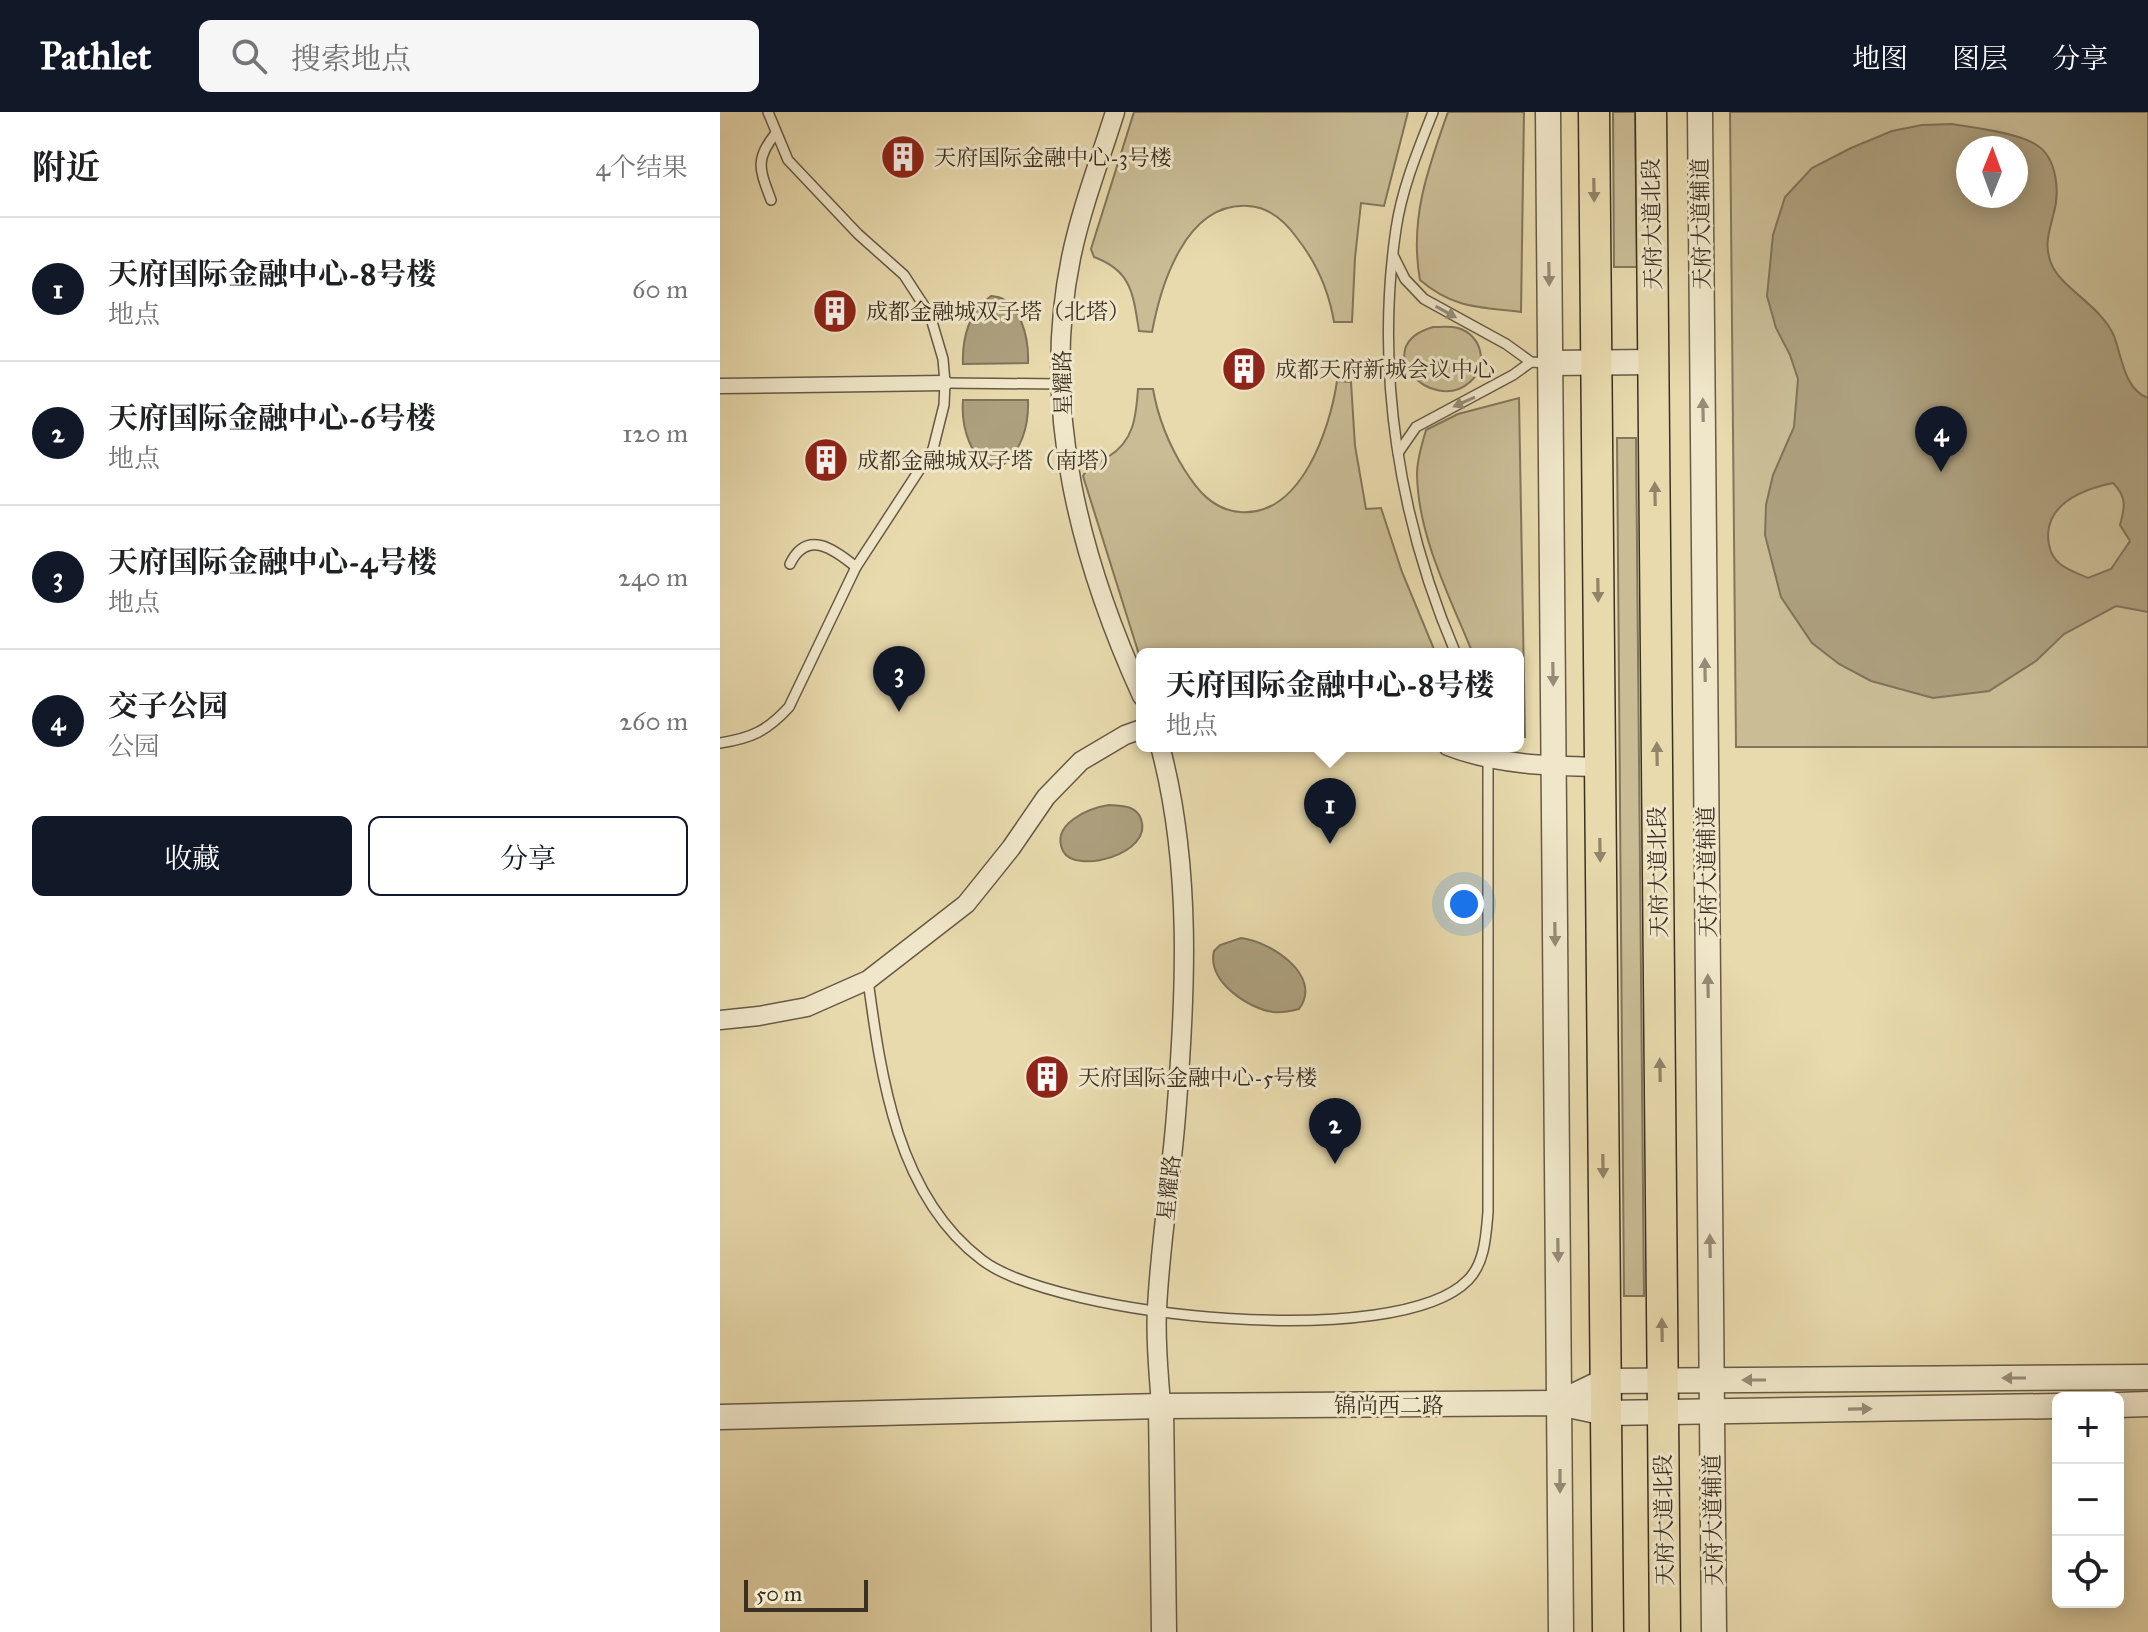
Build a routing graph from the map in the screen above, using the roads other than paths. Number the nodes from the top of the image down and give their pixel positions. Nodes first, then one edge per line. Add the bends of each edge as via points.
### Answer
1 (768, 112) edge
2 (1115, 112) edge
3 (1433, 112) edge
4 (1548, 112) edge
5 (1594, 112) edge
6 (1651, 112) edge
7 (1700, 112) edge
8 (776, 133) junction
9 (771, 200) dead end
10 (1394, 257) junction
11 (1540, 362) junction
12 (1596, 362) junction
13 (1654, 362) junction
14 (945, 383) junction
15 (1061, 384) junction
16 (720, 386) edge
17 (1398, 453) junction
18 (790, 564) dead end
19 (856, 567) junction
20 (1454, 648) edge
21 (1136, 682) edge
22 (1136, 731) edge
23 (720, 743) edge
24 (1162, 752) edge
25 (1495, 755) edge
26 (1554, 766) junction
27 (1600, 767) junction
28 (868, 980) junction
29 (720, 1020) edge
30 (1156, 1312) junction
31 (2148, 1377) edge
32 (1712, 1380) junction
33 (1605, 1381) junction
34 (1663, 1381) junction
35 (1559, 1403) junction
36 (2148, 1404) edge
37 (2124, 1405) edge
38 (1161, 1406) junction
39 (2052, 1406) edge
40 (1663, 1412) junction
41 (1712, 1412) junction
42 (1606, 1413) junction
43 (720, 1417) edge
44 (1164, 1632) edge
45 (1561, 1632) edge
46 (1608, 1632) edge
47 (1665, 1632) edge
48 (1714, 1632) edge

1 - 8 lane
2 - 15 street, 星耀路 via 1071,258
3 - 10 lane via 1412,165
4 -> 11 street
5 -> 12 main road
6 - 13 main road, 天府大道北段
32 -> 7 street, 天府大道辅道
8 - 9 lane via 761,155 760,171
8 - 14 lane via 788,160 904,275 930,315
10 -> 11 lane via 1424,299
10 - 17 lane via 1389,357
11 - 12 street
11 -> 17 lane via 1416,427
11 -> 26 street
12 - 13 street
12 -> 27 main road
34 -> 13 main road, 天府大道北段
14 - 15 lane
14 - 16 street
14 - 19 lane via 933,449
15 - 21 street, 星耀路 via 1077,513 1092,569
17 - 20 lane via 1419,555
18 - 19 lane via 807,545 822,545
19 - 23 lane via 789,707 774,724 748,739
22 - 28 street via 1081,761 1046,797 966,904
24 - 30 street, 星耀路 via 1180,873 1184,976
25 - 26 street
25 - 30 lane via 1488,1212 1480,1261 1469,1280 1447,1296 1365,1316 1271,1321
26 - 27 street
26 -> 35 street
27 -> 33 main road
28 - 29 street via 807,1007
28 - 30 lane via 879,1062 894,1120 914,1172 960,1239 982,1260 1017,1279
30 - 38 street, 星耀路
31 -> 32 street
32 - 34 street
32 - 41 street, 天府大道辅道
33 - 34 street
33 - 35 street
33 - 42 main road
34 - 40 main road, 天府大道北段
35 - 38 street, 锦尚西二路
35 - 42 street, 锦尚西二路
35 -> 45 street
36 - 37 street
38 - 43 street, 锦尚西二路
38 - 44 street, 星耀路
41 -> 39 street, 锦尚西二路
40 - 41 street, 锦尚西二路
40 - 42 street, 锦尚西二路
40 - 47 main road, 天府大道北段
41 - 48 street, 天府大道辅道
42 - 46 main road

